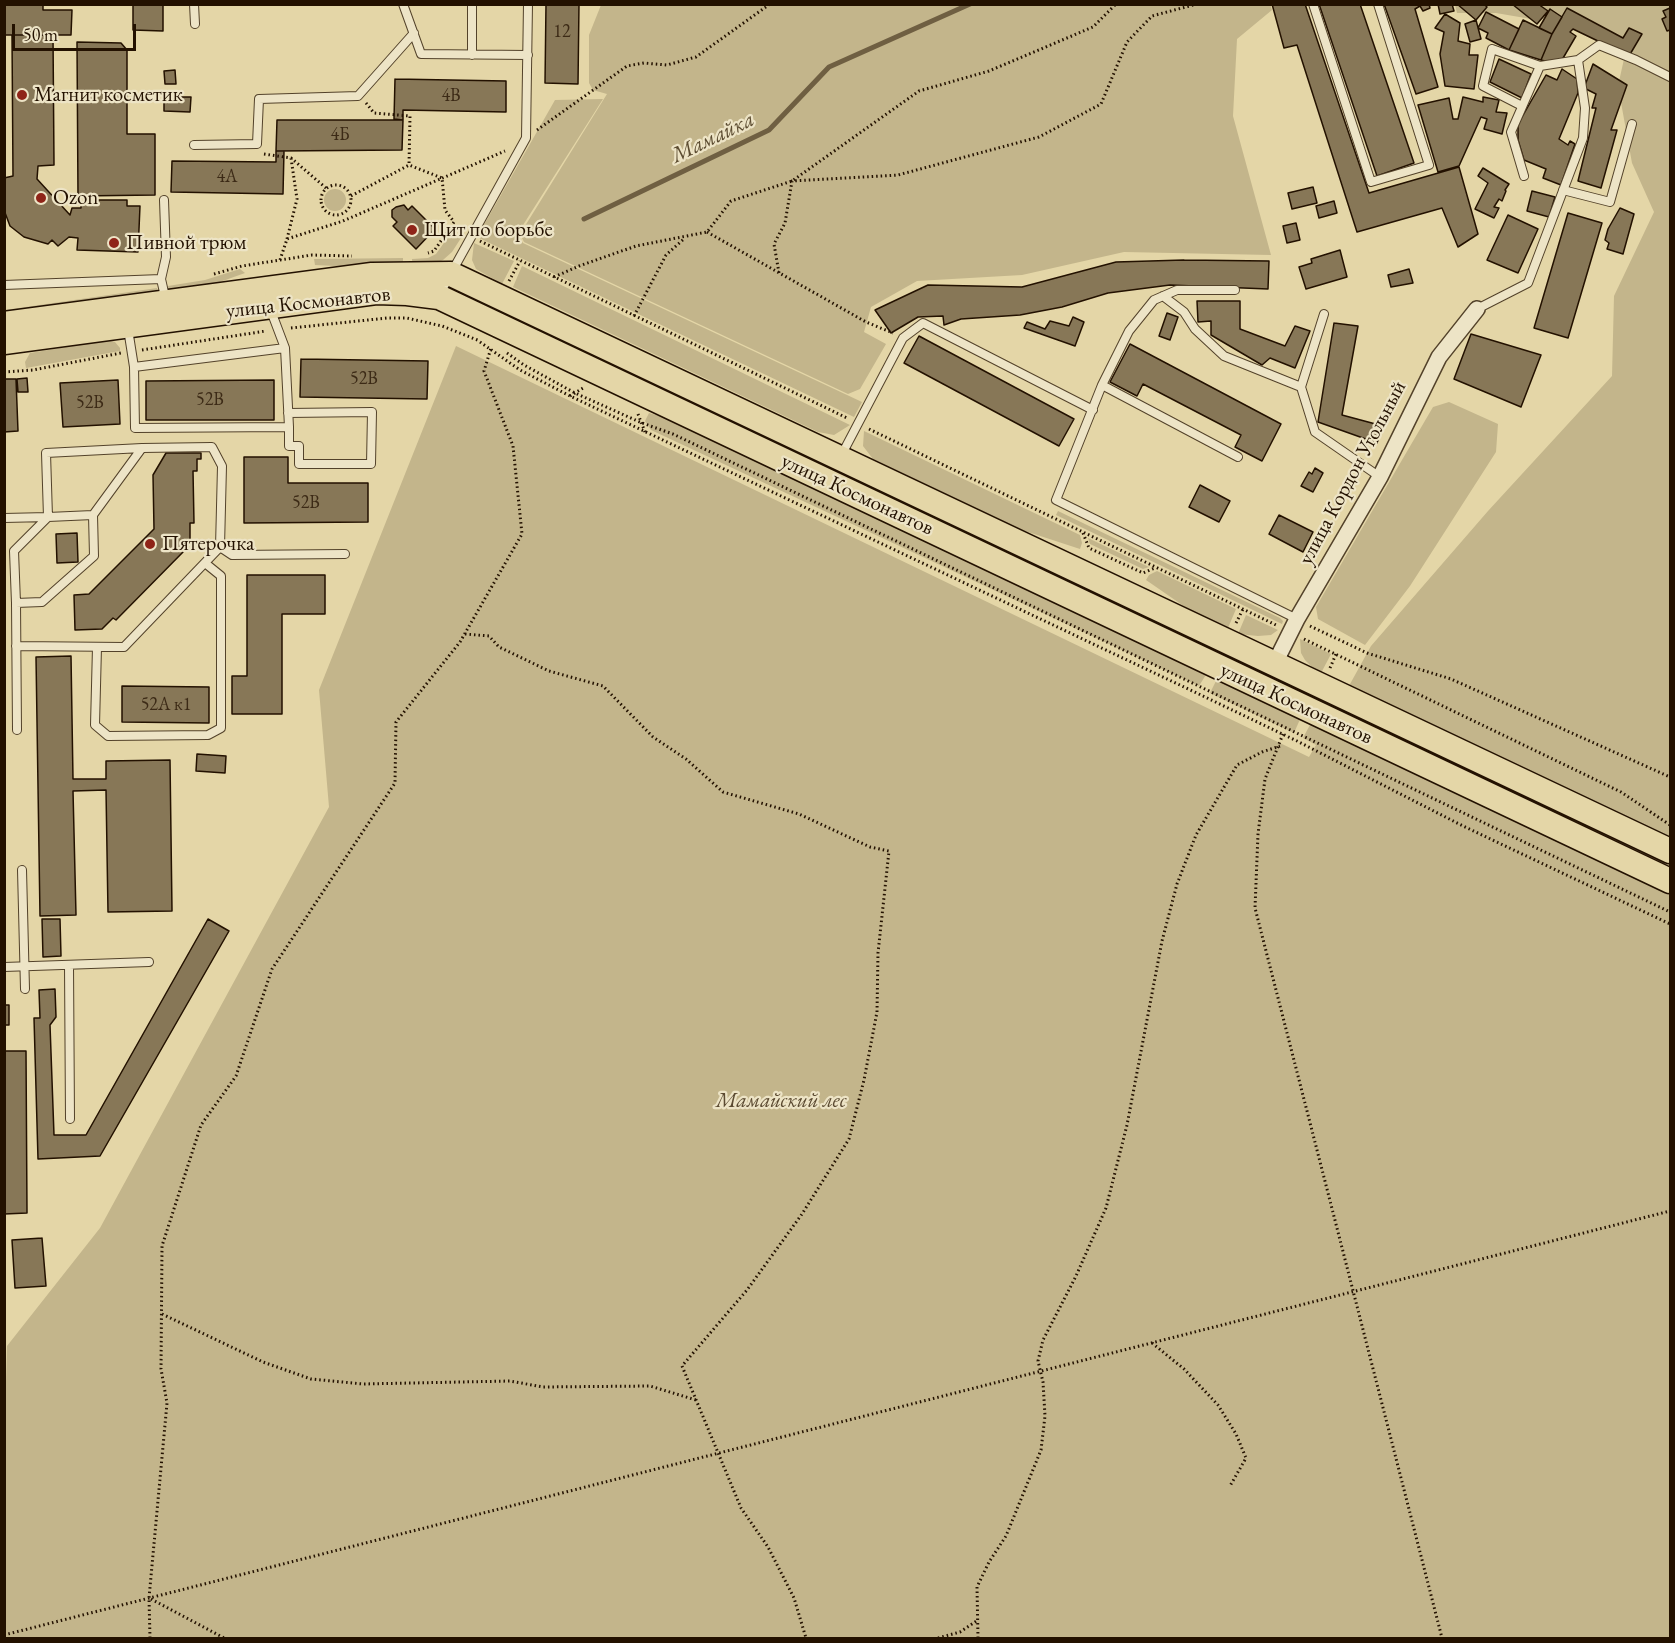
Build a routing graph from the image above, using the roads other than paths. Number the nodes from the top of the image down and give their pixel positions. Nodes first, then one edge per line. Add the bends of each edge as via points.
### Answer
1 (194, 4) edge
2 (403, 4) edge
3 (472, 4) edge
4 (528, 4) edge
5 (1313, 4) edge
6 (1378, 4) edge
7 (195, 24) dead end
8 (414, 33) junction
9 (472, 54) junction
10 (528, 55) junction
11 (1578, 60) junction
12 (1540, 66) junction
13 (1671, 77) edge
14 (1522, 106) junction
15 (1632, 124) dead end
16 (194, 145) dead end
17 (1524, 176) dead end
18 (1563, 190) junction
19 (164, 200) dead end
20 (451, 274) junction
21 (4, 285) edge
22 (163, 290) junction
23 (1235, 290) dead end
24 (438, 297) junction
25 (1163, 297) junction
26 (1477, 309) joint
27 (1324, 314) dead end
28 (273, 316) junction
29 (127, 325) junction
30 (7, 339) edge
31 (285, 348) junction
32 (134, 367) junction
33 (1102, 386) junction
34 (1301, 387) junction
35 (1093, 410) junction
36 (288, 413) junction
37 (289, 427) junction
38 (142, 448) junction
39 (840, 457) junction
40 (1238, 457) dead end
41 (1380, 477) junction
42 (93, 515) junction
43 (48, 517) junction
44 (4, 518) edge
45 (220, 547) junction
46 (345, 554) dead end
47 (205, 563) junction
48 (16, 603) junction
49 (1294, 626) junction
50 (16, 646) junction
51 (97, 647) junction
52 (1275, 663) junction
53 (16, 730) dead end
54 (1671, 851) edge
55 (22, 870) dead end
56 (1671, 880) edge
57 (149, 962) dead end
58 (69, 965) junction
59 (25, 966) junction
60 (4, 967) edge
61 (25, 989) dead end
62 (70, 1119) dead end

1 - 7 lane
2 - 8 lane
3 - 9 lane
4 - 10 lane
5 - 6 lane via 1371,182 1429,165
8 - 9 lane via 421,54
8 - 16 lane via 358,96 259,99 257,144
9 - 10 lane
10 - 20 lane via 526,138
11 - 12 lane
11 - 13 lane via 1599,45
11 - 18 lane via 1586,108 1583,138
12 - 14 lane
12 - 14 lane via 1492,50 1483,86
14 - 17 lane via 1511,132
15 - 18 lane via 1610,202
18 - 26 lane via 1528,283
19 - 22 lane
20 - 22 main road, улица Космонавтов via 372,275
20 - 24 lane
20 - 39 main road, улица Космонавтов
21 - 22 lane
22 - 30 main road, улица Космонавтов
23 - 25 lane via 1177,290
24 - 28 main road, улица Космонавтов via 376,292
24 - 56 main road, улица Космонавтов
25 - 33 lane via 1154,300 1129,331
25 - 34 lane via 1184,312 1195,329 1224,356
26 - 41 street, улица Кордон Угольный via 1439,357
27 - 34 lane
28 - 29 main road, улица Космонавтов
28 - 31 lane
29 - 30 main road, улица Космонавтов
29 - 32 lane
31 - 32 lane
31 - 36 lane
32 - 37 lane via 135,428
33 - 35 lane
33 - 40 lane
34 - 41 lane via 1315,432
35 - 39 lane via 923,323 903,338
35 - 49 lane via 1056,500
36 - 37 lane
36 - 37 lane via 372,412 371,464 299,464 299,446 289,446
38 - 42 lane
38 - 43 lane via 46,453
38 - 45 lane via 212,447 222,466
39 - 52 main road, улица Космонавтов
41 - 49 street, улица Кордон Угольный
42 - 43 lane
42 - 48 lane via 94,556 42,602
43 - 44 lane
43 - 48 lane via 14,550
45 - 46 lane via 232,555
45 - 47 lane
47 - 51 lane via 124,647
47 - 51 lane via 221,576 221,728 208,735 108,736 95,725
48 - 50 lane
49 - 52 street, улица Кордон Угольный
50 - 51 lane
50 - 53 lane
52 - 54 main road, улица Космонавтов
55 - 59 lane
57 - 58 lane
58 - 59 lane
58 - 62 lane
59 - 60 lane
59 - 61 lane

